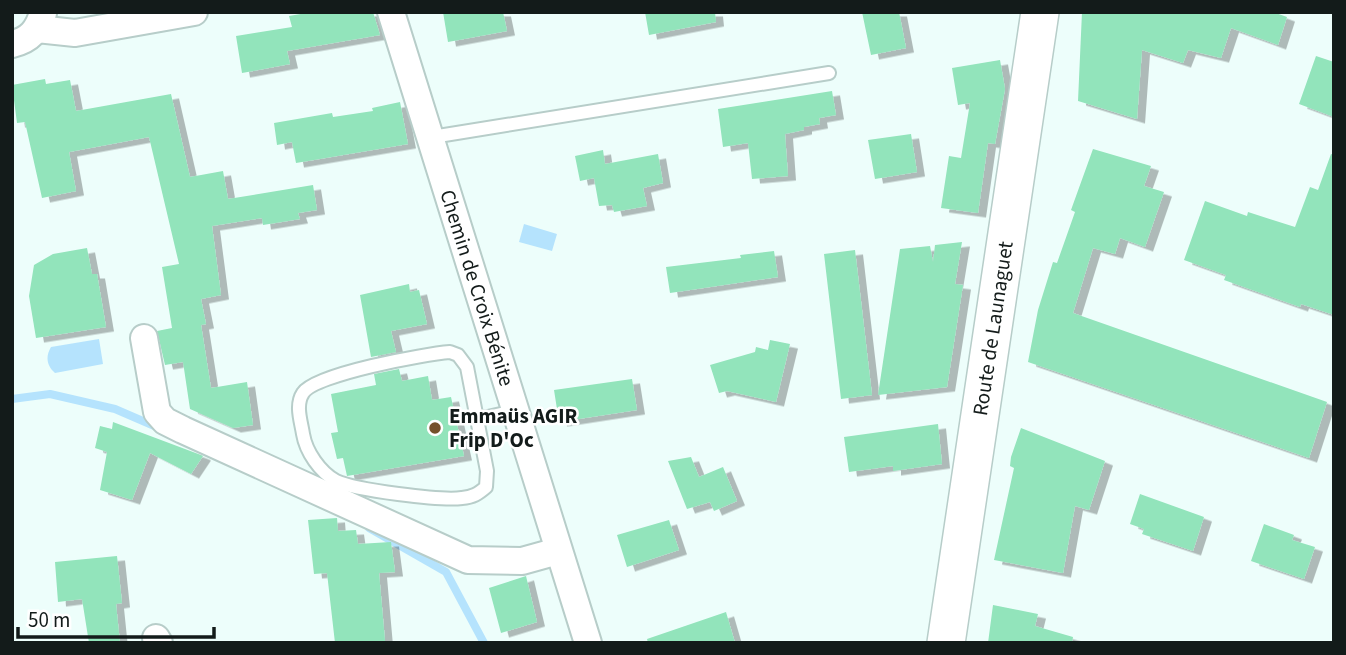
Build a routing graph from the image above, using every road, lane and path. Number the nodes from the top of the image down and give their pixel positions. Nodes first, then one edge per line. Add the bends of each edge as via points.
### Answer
1 (194, 12) edge
2 (391, 12) edge
3 (1040, 12) edge
4 (40, 21) edge
5 (12, 44) edge
6 (829, 73) dead end
7 (432, 137) junction
8 (144, 338) dead end
9 (514, 411) junction
10 (479, 419) junction
11 (558, 551) junction
12 (588, 643) edge
13 (946, 643) edge

1 - 4 street via 75,33
2 - 7 street, Chemin de Croix Bénite
3 - 13 main road, Route de Launaguet
4 - 5 street via 26,41
6 - 7 lane
7 - 9 street, Chemin de Croix Bénite
8 - 11 street via 157,412 165,421 468,560 522,561
9 - 10 lane
9 - 11 street, Chemin de Croix Bénite
10 - 10 lane via 488,471 486,487 478,495 449,499 336,481 305,446 298,402 304,391 328,377 450,352 467,367
11 - 12 street, Chemin de Croix Bénite

